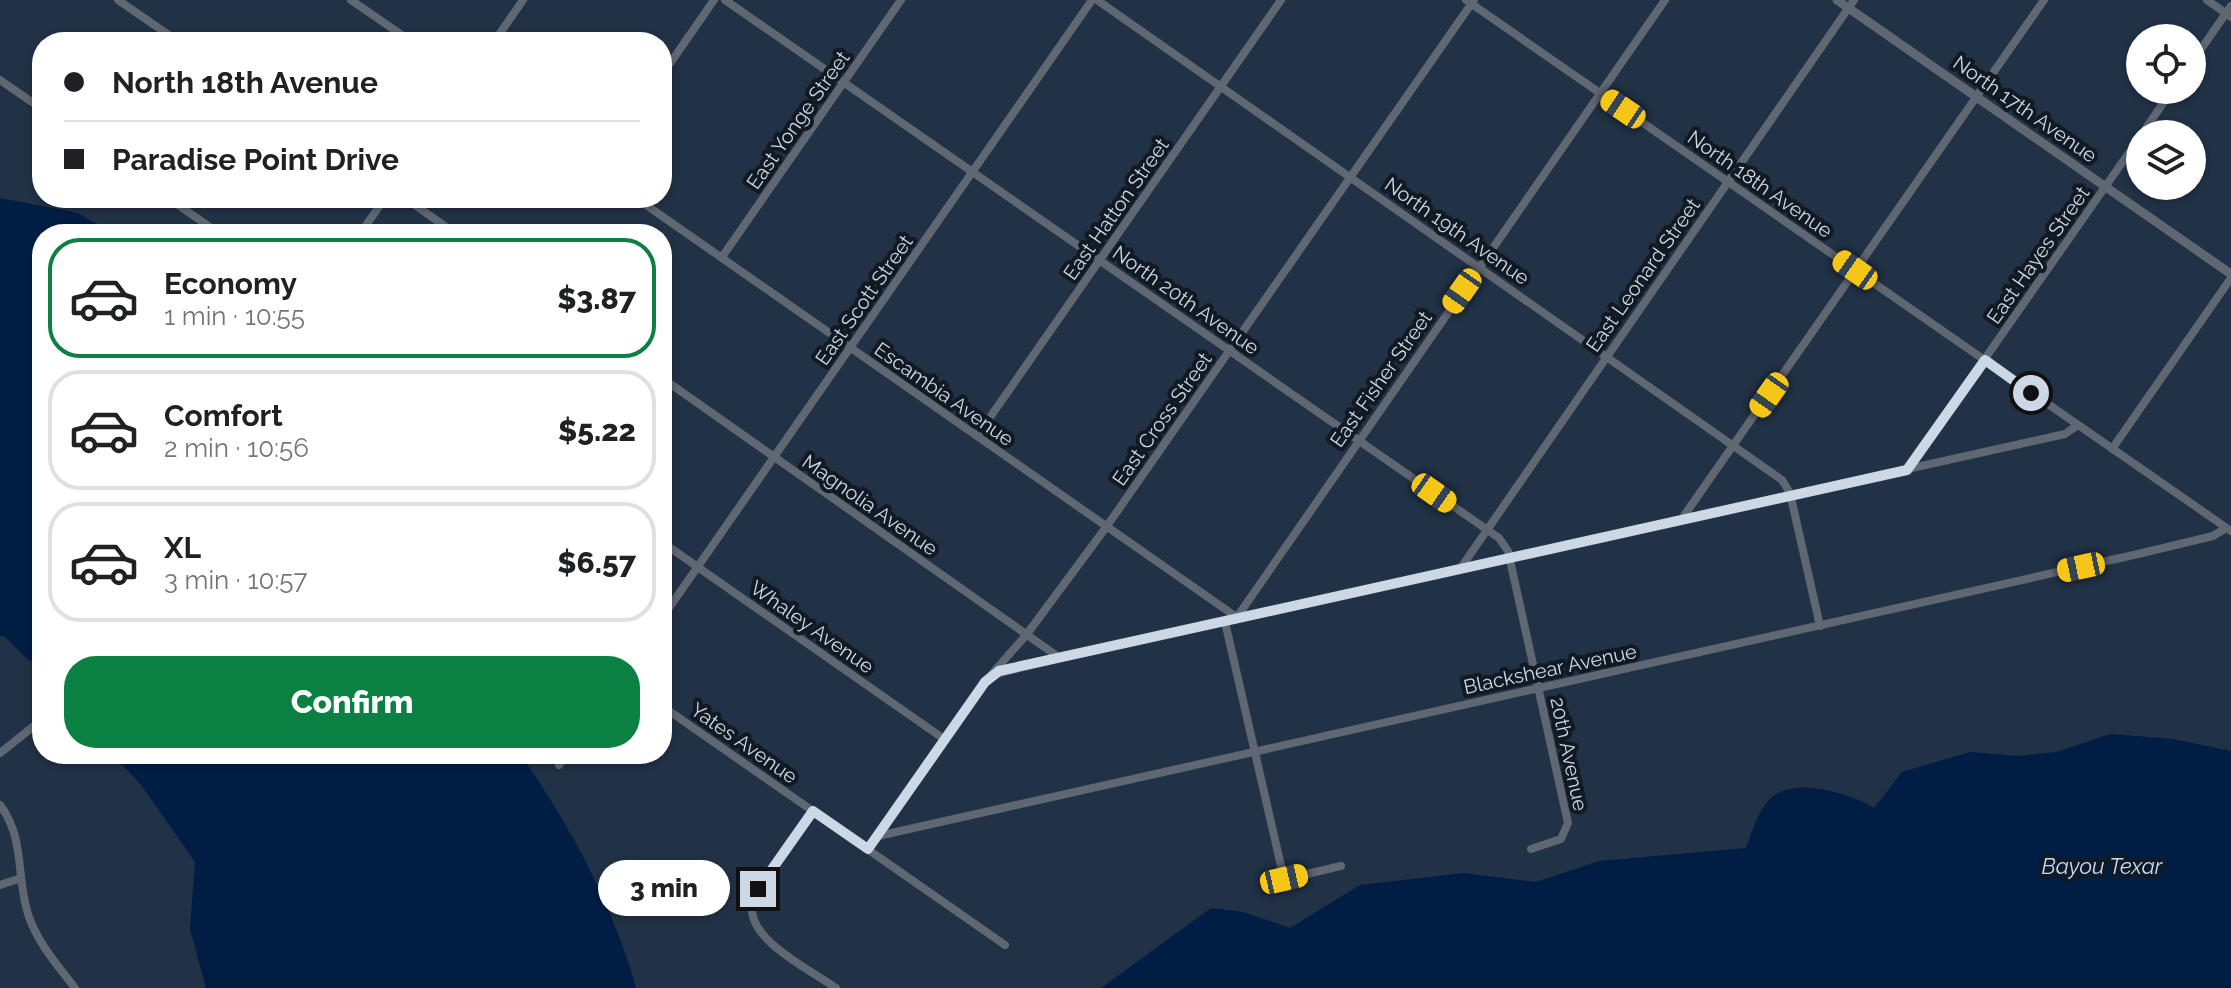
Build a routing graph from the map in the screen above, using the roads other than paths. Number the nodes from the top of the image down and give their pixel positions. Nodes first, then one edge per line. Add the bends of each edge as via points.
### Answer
1 (118, 0) edge
2 (351, 0) edge
3 (523, 0) edge
4 (714, 0) edge
5 (725, 0) edge
6 (901, 0) edge
7 (1094, 0) edge
8 (1281, 0) edge
9 (1665, 0) edge
10 (1837, 0) edge
11 (2044, 0) edge
12 (2207, 0) edge
13 (1470, 1) edge
14 (1851, 4) edge
15 (2229, 12) edge
16 (164, 32) edge
17 (397, 32) edge
18 (501, 32) edge
19 (2206, 43) edge
20 (672, 61) edge
21 (0, 80) edge
22 (844, 82) junction
23 (1221, 87) junction
24 (1601, 93) junction
25 (1977, 97) junction
26 (32, 102) edge
27 (2126, 157) edge
28 (973, 172) junction
29 (1350, 177) junction
30 (1727, 181) junction
31 (2105, 187) junction
32 (182, 208) edge
33 (419, 208) edge
34 (651, 208) edge
35 (206, 224) edge
36 (442, 224) edge
37 (722, 257) junction
38 (1100, 260) junction
39 (1479, 266) junction
40 (1855, 270) junction
41 (2231, 276) edge
42 (850, 348) junction
43 (1230, 350) junction
44 (1607, 355) junction
45 (1985, 360) junction
46 (672, 385) edge
47 (2078, 425) junction
48 (977, 436) junction
49 (1358, 440) junction
50 (1735, 444) junction
51 (2112, 449) junction
52 (774, 457) junction
53 (1907, 470) junction
54 (1791, 496) junction
55 (1681, 520) junction
56 (1107, 526) junction
57 (1485, 528) junction
58 (2228, 530) edge
59 (672, 549) edge
60 (1510, 559) junction
61 (698, 567) junction
62 (1460, 569) junction
63 (672, 604) edge
64 (1235, 618) junction
65 (1225, 622) junction
66 (1820, 626) junction
67 (1027, 634) junction
68 (1060, 658) junction
69 (985, 682) junction
70 (1539, 689) junction
71 (672, 713) edge
72 (32, 728) edge
73 (944, 739) junction
74 (1255, 752) junction
75 (0, 753) edge
76 (0, 805) edge
77 (813, 811) junction
78 (878, 836) junction
79 (868, 849) junction
80 (1531, 849) dead end
81 (1341, 866) dead end
82 (21, 878) junction
83 (1284, 879) junction
84 (1273, 882) dead end
85 (0, 885) edge
86 (1005, 945) dead end
87 (75, 988) edge
88 (836, 988) edge

1 - 16 street
2 - 17 street
3 - 18 street
4 - 20 street
5 - 22 street, North 20th Avenue
6 - 22 street, East Yonge Street
7 - 23 street, North 19th Avenue
7 - 28 street, East Scott Street
8 - 23 street, East Hatton Street
9 - 24 street, East Fisher Street
10 - 14 street, North 17th Avenue
11 - 25 street
12 - 15 street
13 - 24 street, North 18th Avenue
13 - 29 street, East Cross Street
14 - 25 street, North 17th Avenue
14 - 30 street, East Leonard Street
15 - 19 street
21 - 26 street
22 - 28 street, North 20th Avenue
22 - 37 street, East Yonge Street
23 - 29 street, North 19th Avenue
23 - 38 street, East Hatton Street
24 - 30 street, North 18th Avenue
24 - 39 street, East Fisher Street
25 - 31 street, North 17th Avenue
25 - 40 street
27 - 31 street, East Hayes Street
28 - 38 street, North 20th Avenue
28 - 42 street, East Scott Street
29 - 39 street, North 19th Avenue
29 - 43 street, East Cross Street
30 - 40 street, North 18th Avenue
30 - 44 street, East Leonard Street
31 - 41 street, North 17th Avenue
31 - 45 street, East Hayes Street
32 - 35 street
33 - 36 street
34 - 37 street, Escambia Avenue
37 - 42 street, Escambia Avenue
38 - 43 street, North 20th Avenue
38 - 48 street, East Hatton Street
39 - 44 street, North 19th Avenue
39 - 49 street, East Fisher Street
40 - 45 street, North 18th Avenue
40 - 50 street
41 - 51 street
42 - 48 street, Escambia Avenue
42 - 52 street, East Scott Street
43 - 49 street, North 20th Avenue
43 - 56 street, East Cross Street
44 - 50 street, North 19th Avenue
44 - 57 street, East Leonard Street
45 - 47 street, North 18th Avenue
45 - 53 street, East Hayes Street
46 - 52 street, Magnolia Avenue
47 - 51 street, North 18th Avenue
47 - 53 street via 2065,434
48 - 56 street, Escambia Avenue
49 - 57 street, North 20th Avenue
49 - 64 street, East Fisher Street
50 - 54 street, North 19th Avenue via 1782,480
50 - 55 street
51 - 58 street, North 18th Avenue
52 - 61 street, East Scott Street
52 - 67 street, Magnolia Avenue
53 - 54 street
54 - 55 street
54 - 66 street
55 - 60 street
56 - 64 street, Escambia Avenue
56 - 67 street, East Cross Street
57 - 60 street, North 20th Avenue via 1505,544
57 - 62 street, East Leonard Street
58 - 66 street, Blackshear Avenue
59 - 61 street, Whaley Avenue
60 - 62 street
60 - 70 street, North 20th Avenue
61 - 63 street, East Scott Street
61 - 73 street, Whaley Avenue
62 - 64 street
64 - 65 street
65 - 68 street
65 - 74 street
66 - 70 street, Blackshear Avenue
67 - 68 street, Magnolia Avenue
67 - 69 street, East Cross Street
68 - 69 street via 999,671
69 - 73 street, East Cross Street
70 - 74 street, Blackshear Avenue
70 - 80 street, 20th Avenue via 1568,823 1561,839
71 - 77 street, Yates Avenue
72 - 75 street
73 - 78 street, East Cross Street
74 - 78 street, Blackshear Avenue
74 - 83 street
76 - 82 street via 15,829
77 - 79 street, Yates Avenue
77 - 88 street via 754,896 750,911 759,933
78 - 79 street, East Cross Street
79 - 86 street, Yates Avenue
81 - 83 street
82 - 85 street
82 - 87 street via 35,931
83 - 84 street

